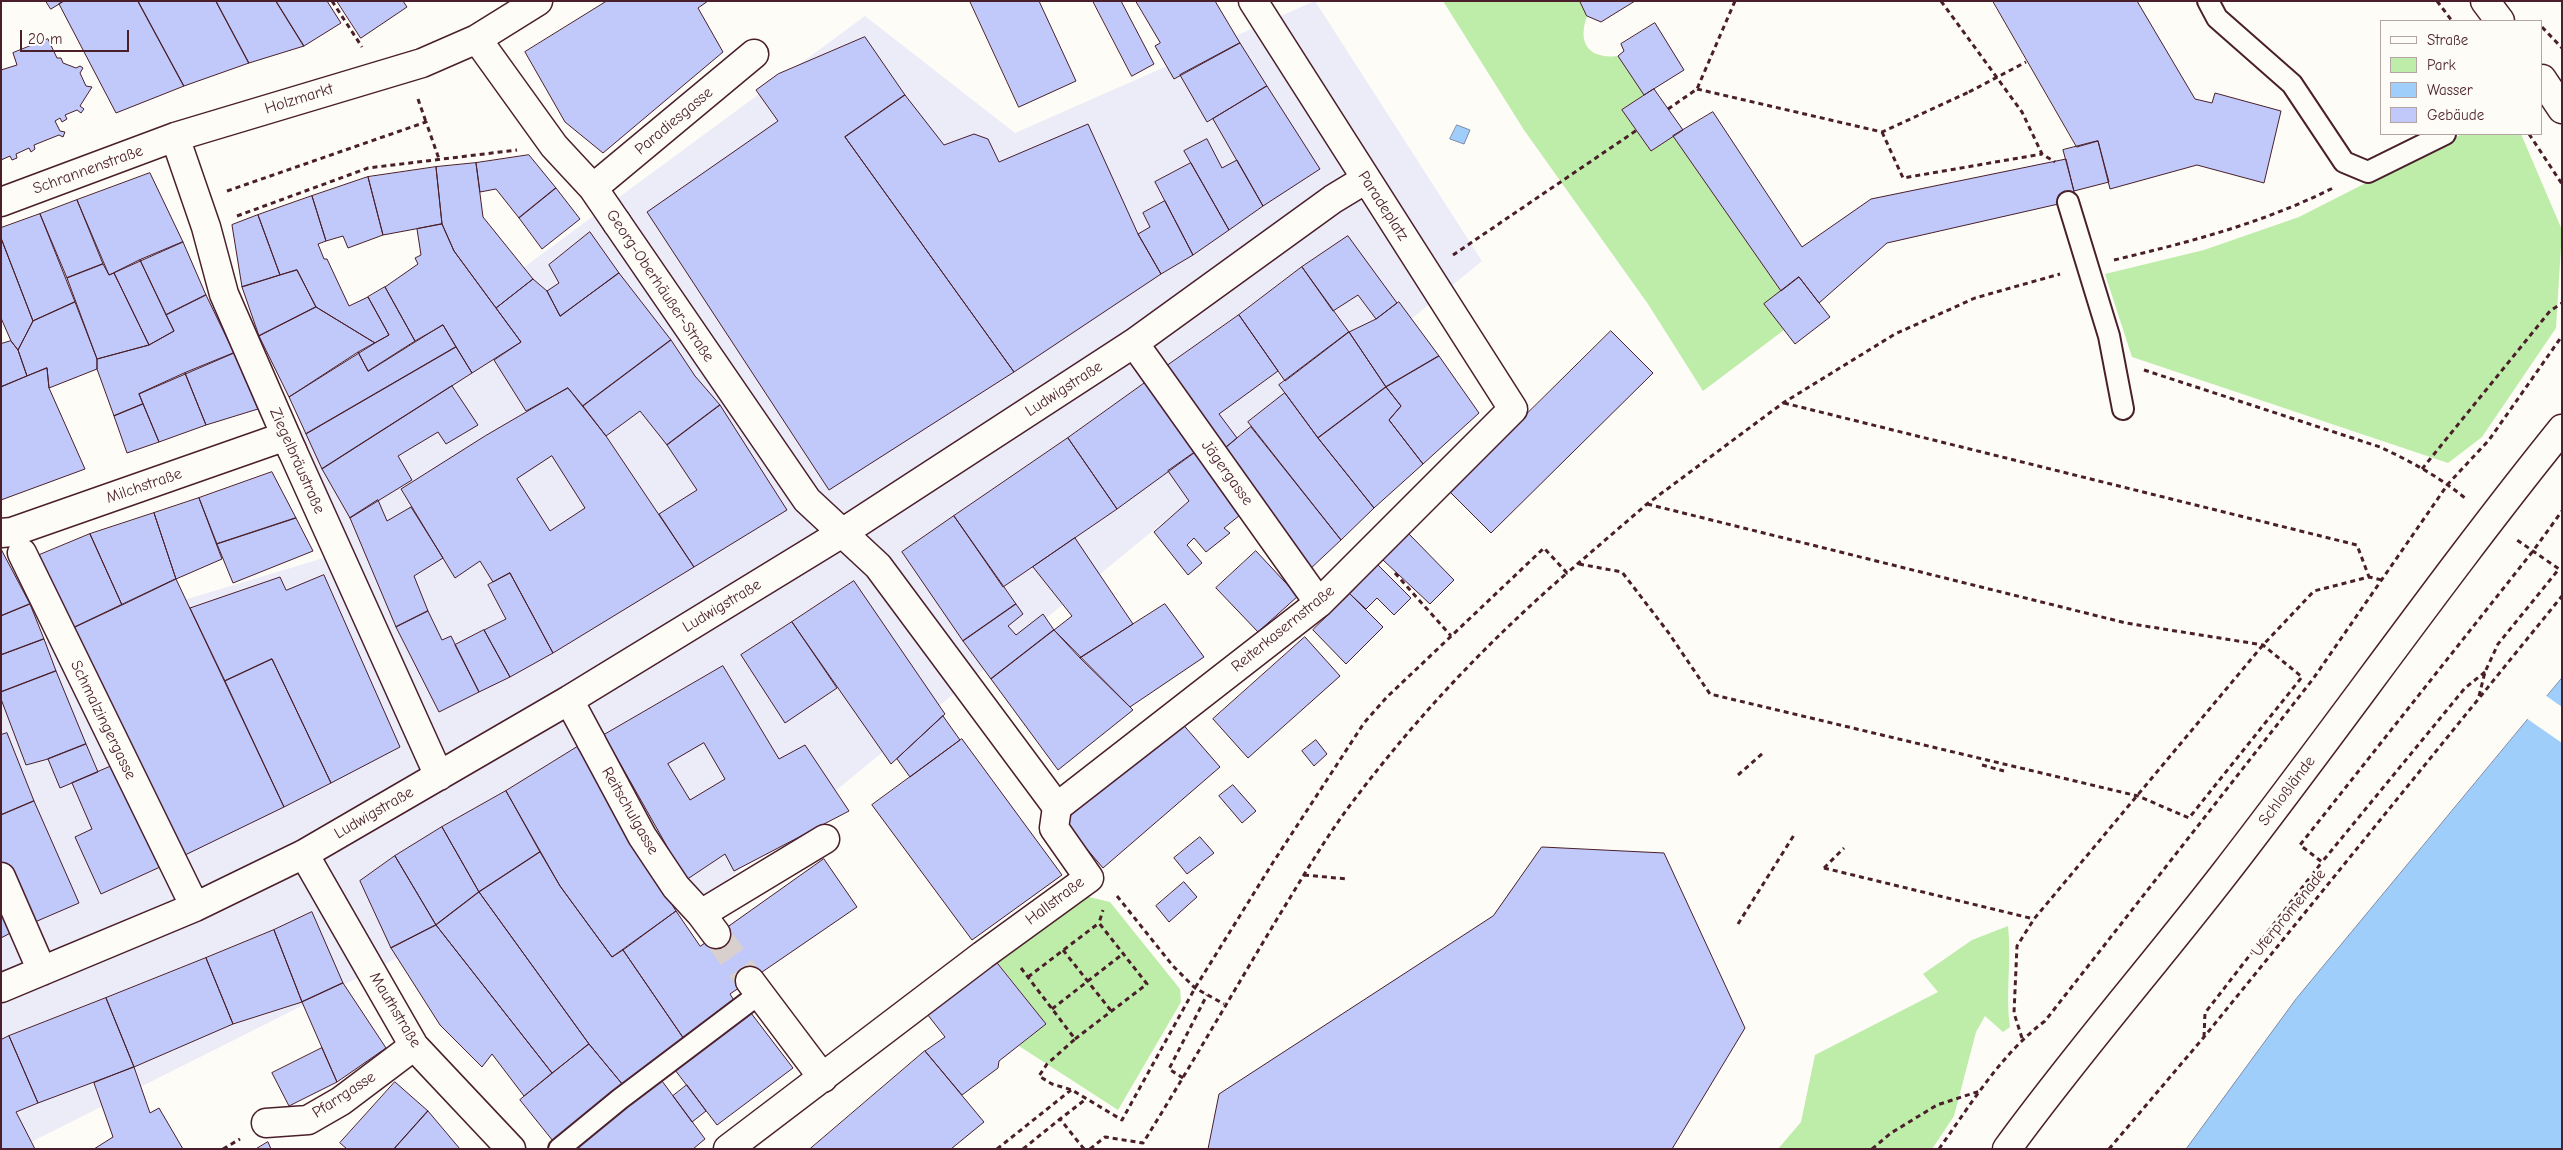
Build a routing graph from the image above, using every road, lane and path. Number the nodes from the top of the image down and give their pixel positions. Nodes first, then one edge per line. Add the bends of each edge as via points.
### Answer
1 (332, 1) edge
2 (538, 1) edge
3 (1253, 1) edge
4 (1735, 1) edge
5 (1941, 1) edge
6 (2208, 1) edge
7 (2437, 1) edge
8 (2485, 1) edge
9 (2451, 20) edge
10 (2499, 20) edge
11 (2543, 28) edge
12 (477, 39) junction
13 (2562, 48) edge
14 (754, 54) dead end
15 (2026, 62) dead end
16 (379, 74) junction
17 (2543, 79) edge
18 (2543, 80) edge
19 (1697, 90) junction
20 (2562, 93) edge
21 (1668, 109) dead end
22 (2562, 109) edge
23 (1636, 130) dead end
24 (1882, 132) junction
25 (2443, 135) edge
26 (2530, 135) edge
27 (175, 137) junction
28 (554, 146) junction
29 (2042, 154) junction
30 (439, 159) junction
31 (2056, 162) dead end
32 (2368, 172) junction
33 (1366, 179) junction
34 (2562, 184) edge
35 (593, 188) junction
36 (1, 202) edge
37 (2068, 202) dead end
38 (202, 214) junction
39 (2089, 265) junction
40 (1426, 273) junction
41 (2562, 303) edge
42 (2562, 336) edge
43 (1134, 343) junction
44 (2113, 360) junction
45 (1783, 403) junction
46 (1513, 409) joint
47 (2123, 409) dead end
48 (2562, 429) edge
49 (289, 443) junction
50 (2422, 469) junction
51 (2448, 484) junction
52 (1646, 504) junction
53 (2562, 511) edge
54 (842, 533) junction
55 (12, 539) edge
56 (1373, 549) junction
57 (2532, 551) junction
58 (1578, 564) junction
59 (2560, 567) edge
60 (1567, 573) junction
61 (2369, 577) junction
62 (2382, 580) junction
63 (2562, 596) edge
64 (1319, 603) junction
65 (1451, 636) junction
66 (2263, 645) junction
67 (2485, 672) junction
68 (569, 700) junction
69 (2478, 700) junction
70 (1763, 752) dead end
71 (1982, 765) dead end
72 (2004, 771) dead end
73 (1738, 774) dead end
74 (438, 776) junction
75 (2138, 796) junction
76 (1057, 807) junction
77 (1794, 835) dead end
78 (825, 840) dead end
79 (1844, 848) dead end
80 (304, 854) junction
81 (2322, 862) junction
82 (1303, 875) junction
83 (1, 877) edge
84 (1348, 878) dead end
85 (1099, 884) junction
86 (195, 908) junction
87 (2034, 919) junction
88 (1099, 923) junction
89 (1738, 924) dead end
90 (1001, 942) junction
91 (1063, 950) junction
92 (1124, 953) junction
93 (42, 971) junction
94 (1028, 977) junction
95 (1088, 981) junction
96 (1, 988) edge
97 (754, 988) joint
98 (1195, 988) junction
99 (1207, 995) junction
100 (1224, 1004) junction
101 (1052, 1010) junction
102 (1112, 1012) junction
103 (2204, 1037) junction
104 (2022, 1038) junction
105 (1075, 1039) junction
106 (414, 1046) junction
107 (823, 1078) junction
108 (1183, 1078) junction
109 (1072, 1090) junction
110 (1981, 1090) junction
111 (1086, 1099) junction
112 (1060, 1119) junction
113 (266, 1123) dead end
114 (511, 1149) edge
115 (558, 1149) edge
116 (728, 1149) edge
117 (997, 1149) edge
118 (1023, 1149) edge
119 (1084, 1149) edge
120 (1090, 1149) edge
121 (1872, 1149) edge
122 (1940, 1149) edge
123 (2007, 1149) edge
124 (2109, 1149) edge

1 - 16 path
2 - 12 street, Holzmarkt
3 - 33 street, Paradeplatz
4 - 19 path
5 - 29 path via 2022,112
6 - 32 lane via 2217,18 2292,84 2344,162
7 - 9 path
8 - 10 street
11 - 13 path
12 - 16 street, Holzmarkt via 422,63
12 - 28 street, Georg-Oberhäußer-Straße
14 - 35 street, Paradiesgasse
15 - 24 path, bridge
16 - 27 street, Holzmarkt
17 - 20 street
18 - 22 street
19 - 21 path
19 - 24 path
23 - 40 path
24 - 29 path via 1903,178
25 - 32 lane
26 - 34 path
27 - 36 street, Schrannenstraße
27 - 38 street, Ziegelbräustraße
28 - 30 path
28 - 35 street, Georg-Oberhäußer-Straße
29 - 31 path
30 - 38 path via 368,168
30 - 38 path via 426,122
32 - 39 path via 2302,204 2248,225 2185,244
33 - 40 street, Paradeplatz
33 - 43 street, Ludwigstraße via 1333,199
35 - 54 street, Georg-Oberhäußer-Straße via 807,500
37 - 39 lane
38 - 49 street, Ziegelbräustraße via 224,294
39 - 44 lane
39 - 45 path via 1975,298 1895,334
40 - 46 street, Paradeplatz
41 - 50 path via 2550,311
42 - 51 path via 2489,440
43 - 54 street, Ludwigstraße
43 - 64 street, Jägergasse
44 - 47 lane
44 - 50 path via 2380,447
45 - 52 path
45 - 61 path via 2356,544
46 - 56 street, Reiterkasernstraße
48 - 123 street, Schloßlände via 2489,519 2225,873 2043,1099
49 - 55 street, Milchstraße
49 - 74 street, Ziegelbräustraße
50 - 51 path
51 - 62 path
52 - 58 path
52 - 66 path via 2126,622
53 - 57 path
54 - 68 street, Ludwigstraße
54 - 76 street via 878,566
55 - 86 street, Schmalzingergasse
56 - 64 street, Reiterkasernstraße
56 - 65 path
57 - 59 path
57 - 81 path via 2300,845
58 - 60 path
58 - 75 path via 1622,572 1710,694
59 - 67 path via 2498,644
60 - 65 path via 1544,548
60 - 82 path via 1483,650 1409,733 1348,808
61 - 62 path
61 - 66 path via 2314,591
62 - 104 path via 2313,679 2058,1006 2045,1021
63 - 69 path, Uferpromenade
64 - 76 street, Reiterkasernstraße
65 - 98 path via 1364,722
66 - 75 path
66 - 75 path via 2302,677 2189,818
67 - 69 path
67 - 81 path via 2465,688
68 - 74 street, Ludwigstraße
68 - 78 street, Reitschulgasse via 642,836 676,887 709,924
69 - 103 path, Uferpromenade
70 - 73 path
71 - 72 path
74 - 80 street, Ludwigstraße
75 - 87 path
76 - 85 street, Hallstraße via 1054,828
77 - 89 path
79 - 87 path via 1824,868
80 - 86 street, Ludwigstraße
80 - 106 street, Mauthstraße
81 - 103 path via 2205,1013
82 - 84 path
82 - 100 path
83 - 93 street
85 - 88 path
85 - 90 street, Hallstraße
85 - 98 path
86 - 93 street, Ludwigstraße
87 - 104 path via 2017,946 2014,1013
88 - 91 path
88 - 92 path
90 - 94 path
90 - 107 street, Hallstraße
91 - 94 path
91 - 95 path
92 - 95 path
92 - 102 path via 1147,984
93 - 96 street, Ludwigstraße
94 - 101 path
95 - 101 path
95 - 102 path
97 - 107 street
97 - 115 lane
98 - 99 path
98 - 111 path via 1122,1120
99 - 100 path
99 - 108 path via 1169,1068
100 - 108 path
101 - 105 path
102 - 105 path
103 - 124 path, Uferpromenade
104 - 110 path
105 - 109 path via 1047,1064 1040,1076 1052,1084
106 - 113 street, Pfarrgasse via 341,1101 308,1120
106 - 114 street, Mauthstraße
107 - 116 street, Hallstraße
108 - 120 path via 1143,1143 1105,1137
109 - 111 path
109 - 117 path
110 - 121 path via 1938,1105 1891,1133
110 - 122 path
111 - 112 path
112 - 118 path
112 - 119 path

